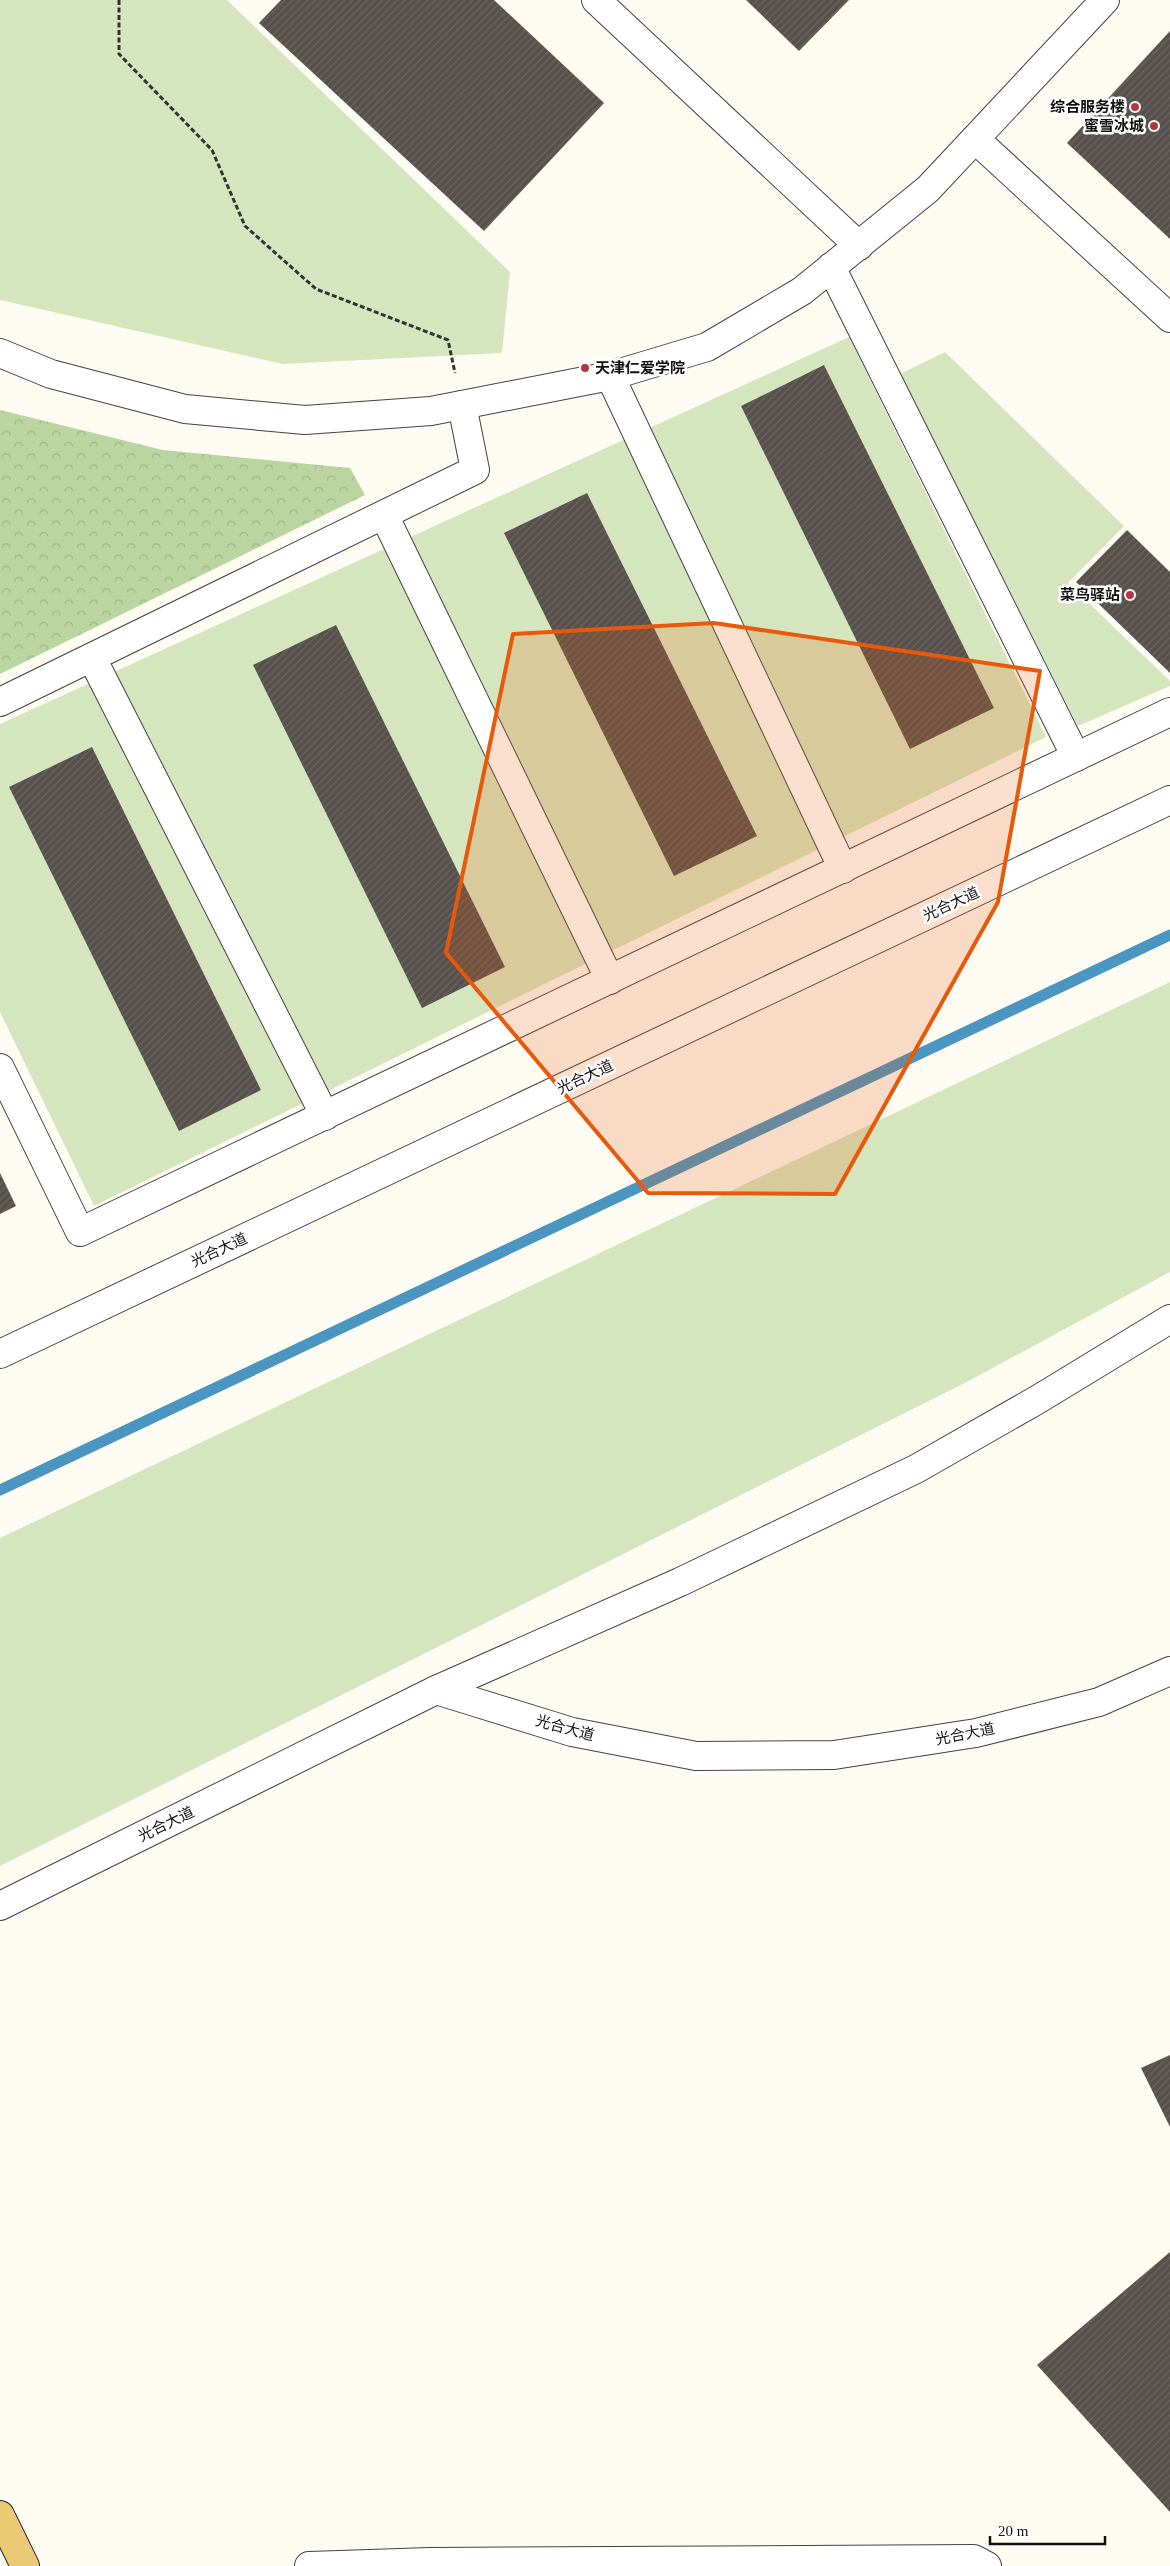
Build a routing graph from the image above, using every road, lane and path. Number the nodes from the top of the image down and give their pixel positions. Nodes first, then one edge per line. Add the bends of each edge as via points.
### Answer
1 (119, 0) edge
2 (596, 0) edge
3 (1105, 0) edge
4 (975, 138) junction
5 (859, 246) junction
6 (831, 267) junction
7 (1170, 318) edge
8 (0, 354) edge
9 (610, 376) junction
10 (462, 405) junction
11 (384, 515) junction
12 (92, 658) junction
13 (0, 702) edge
14 (1170, 712) edge
15 (1076, 757) junction
16 (1170, 800) edge
17 (843, 869) junction
18 (610, 980) junction
19 (0, 1068) edge
20 (325, 1116) junction
21 (1170, 1319) edge
22 (0, 1354) edge
23 (1170, 1671) edge
24 (436, 1690) junction
25 (0, 1906) edge
26 (0, 2515) edge
27 (25, 2566) edge
28 (309, 2566) edge
29 (987, 2566) edge

1 - 10 path via 119,54 212,150 245,226 316,289 448,340
2 - 5 street
3 - 4 street
4 - 5 street via 928,189
4 - 7 street
5 - 6 street
6 - 9 street via 802,291 707,347
6 - 15 street
8 - 10 street via 51,374 185,409 305,420 431,411
9 - 10 street
9 - 17 street
10 - 11 street via 475,470
11 - 12 street
11 - 18 street
12 - 13 street
12 - 20 street
14 - 15 street
15 - 17 street
16 - 22 street, 光合大道
17 - 18 street
18 - 20 street
19 - 20 street via 80,1232
21 - 24 street via 916,1469 680,1582
23 - 24 street, 光合大道 via 1099,1702 976,1733 834,1755 696,1756 572,1732
24 - 25 street, 光合大道
26 - 27 main road
28 - 29 street via 430,2562 974,2559

